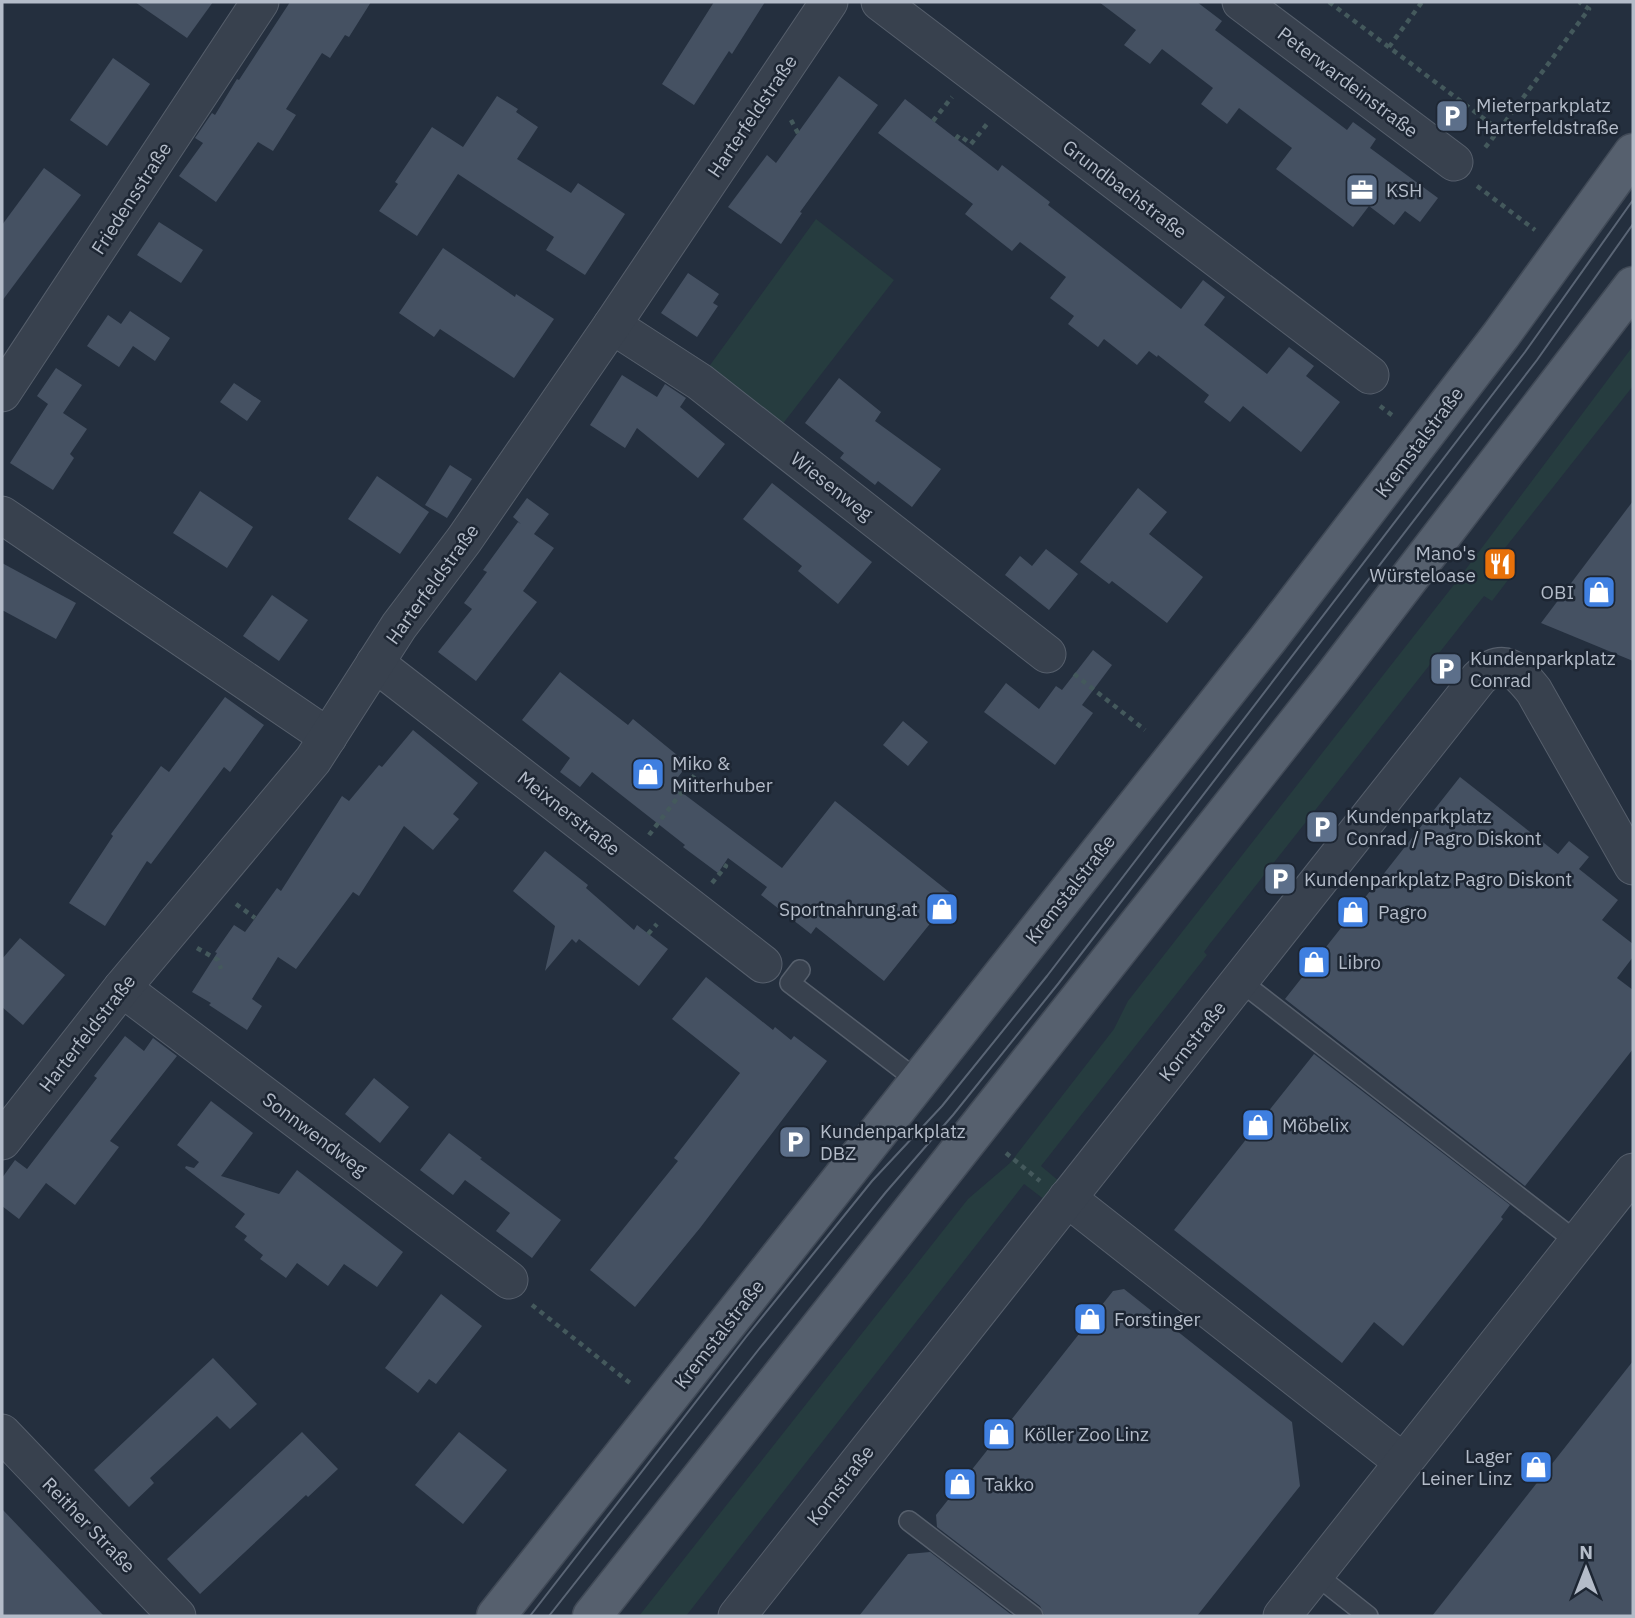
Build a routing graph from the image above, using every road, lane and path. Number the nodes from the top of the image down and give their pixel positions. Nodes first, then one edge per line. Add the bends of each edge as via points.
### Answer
1 (260, 2) edge
2 (829, 2) edge
3 (880, 2) edge
4 (1241, 2) edge
5 (1329, 2) edge
6 (1422, 2) edge
7 (1579, 2) edge
8 (1389, 47) junction
9 (1499, 130) junction
10 (1633, 153) edge
11 (1468, 168) junction
12 (1535, 230) dead end
13 (1633, 286) edge
14 (612, 326) junction
15 (1373, 389) joint
16 (2, 393) edge
17 (1393, 416) dead end
18 (2, 515) edge
19 (1047, 654) joint
20 (375, 663) junction
21 (1144, 730) dead end
22 (328, 737) junction
23 (697, 772) dead end
24 (631, 860) junction
25 (1633, 866) edge
26 (763, 964) dead end
27 (800, 970) dead end
28 (1240, 981) junction
29 (122, 988) junction
30 (918, 1081) junction
31 (2, 1141) edge
32 (1006, 1153) dead end
33 (1633, 1172) edge
34 (1066, 1200) junction
35 (1577, 1242) junction
36 (509, 1280) joint
37 (629, 1383) dead end
38 (2, 1433) edge
39 (1403, 1462) junction
40 (909, 1521) dead end
41 (1315, 1574) junction
42 (177, 1616) edge
43 (496, 1616) edge
44 (592, 1616) edge
45 (737, 1616) edge
46 (1033, 1616) edge
47 (1282, 1616) edge
48 (1368, 1616) edge

1 - 16 street, Friedensstraße
2 - 14 street, Harterfeldstraße
3 - 15 street, Grundbachstraße
4 - 11 street, Peterwardeinstraße
5 - 8 path
6 - 8 path
7 - 9 path via 1589,9
8 - 9 path
9 - 11 path
10 - 30 main road, Kremstalstraße via 1501,335 1276,628
11 - 12 path
13 - 44 main road via 1339,669
14 - 19 street, Wiesenweg via 699,382
14 - 20 street, Harterfeldstraße
15 - 17 path
18 - 22 street
19 - 21 path
20 - 22 street, Harterfeldstraße
20 - 24 street, Meixnerstraße
22 - 29 street, Harterfeldstraße
23 - 24 path
24 - 26 street, Meixnerstraße
25 - 28 street, Kornstraße via 1534,691 1520,674 1499,665 1479,677
27 - 30 lane via 790,983
28 - 34 street, Kornstraße
28 - 35 lane
29 - 31 street, Harterfeldstraße
29 - 36 street, Sonnwendweg
30 - 43 main road, Kremstalstraße
32 - 34 path
33 - 35 street
34 - 39 street
34 - 45 street, Kornstraße
35 - 39 street
36 - 37 path via 520,1295
38 - 42 street, Reither Straße
39 - 41 street
40 - 46 lane
41 - 47 street
41 - 48 lane

